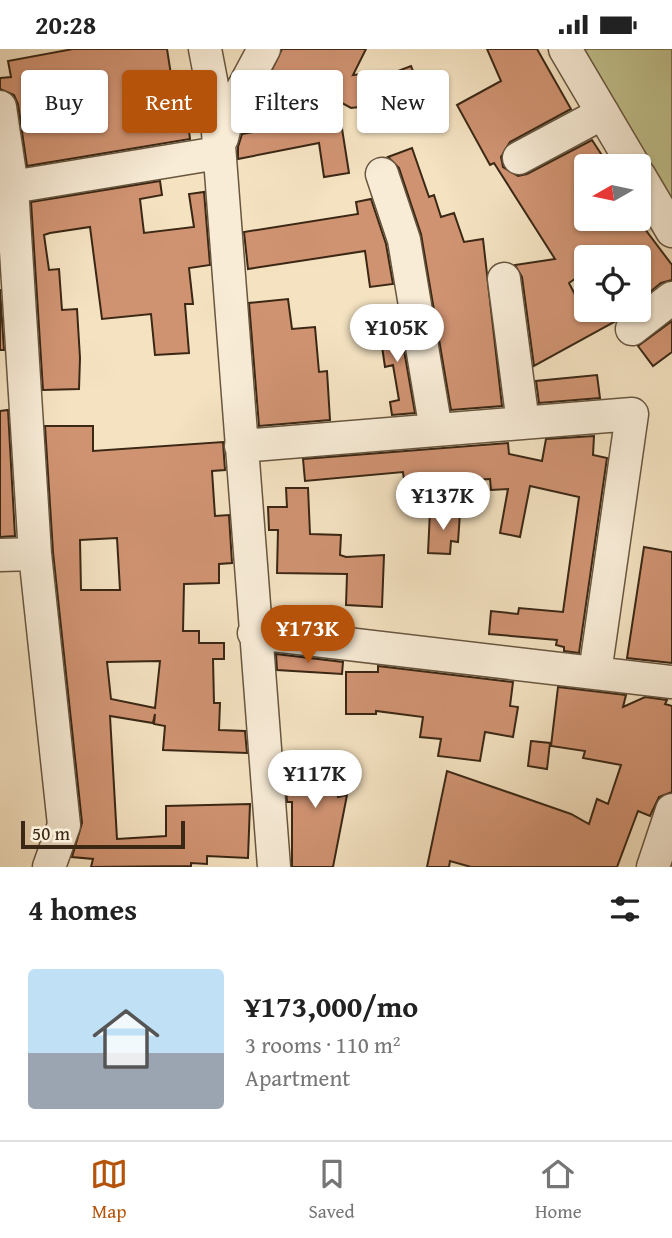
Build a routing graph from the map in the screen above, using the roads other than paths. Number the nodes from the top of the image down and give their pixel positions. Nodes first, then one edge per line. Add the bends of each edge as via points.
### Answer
1 (205, 49) edge
2 (264, 49) edge
3 (565, 49) edge
4 (0, 107) edge
5 (603, 113) junction
6 (218, 153) junction
7 (627, 154) edge
8 (519, 158) dead end
9 (382, 174) dead end
10 (6, 188) edge
11 (651, 195) edge
12 (672, 231) edge
13 (504, 279) dead end
14 (672, 298) edge
15 (632, 329) dead end
16 (523, 423) junction
17 (436, 431) junction
18 (242, 446) junction
19 (34, 554) junction
20 (0, 555) edge
21 (254, 633) junction
22 (595, 673) junction
23 (672, 682) edge
24 (672, 810) edge
25 (49, 867) edge
26 (274, 867) edge
27 (653, 867) edge

1 - 6 street via 216,106
2 - 6 street via 227,118
3 - 5 street
4 - 10 street
5 - 7 street
5 - 8 street
6 - 10 street
6 - 18 street
9 - 17 street via 404,240
10 - 19 street
11 - 12 street
13 - 16 street
14 - 15 street
16 - 17 street
16 - 22 street via 632,414
17 - 18 street
18 - 21 street
19 - 20 street
19 - 25 street via 64,825
21 - 22 street
21 - 26 street
22 - 23 street
24 - 27 street

